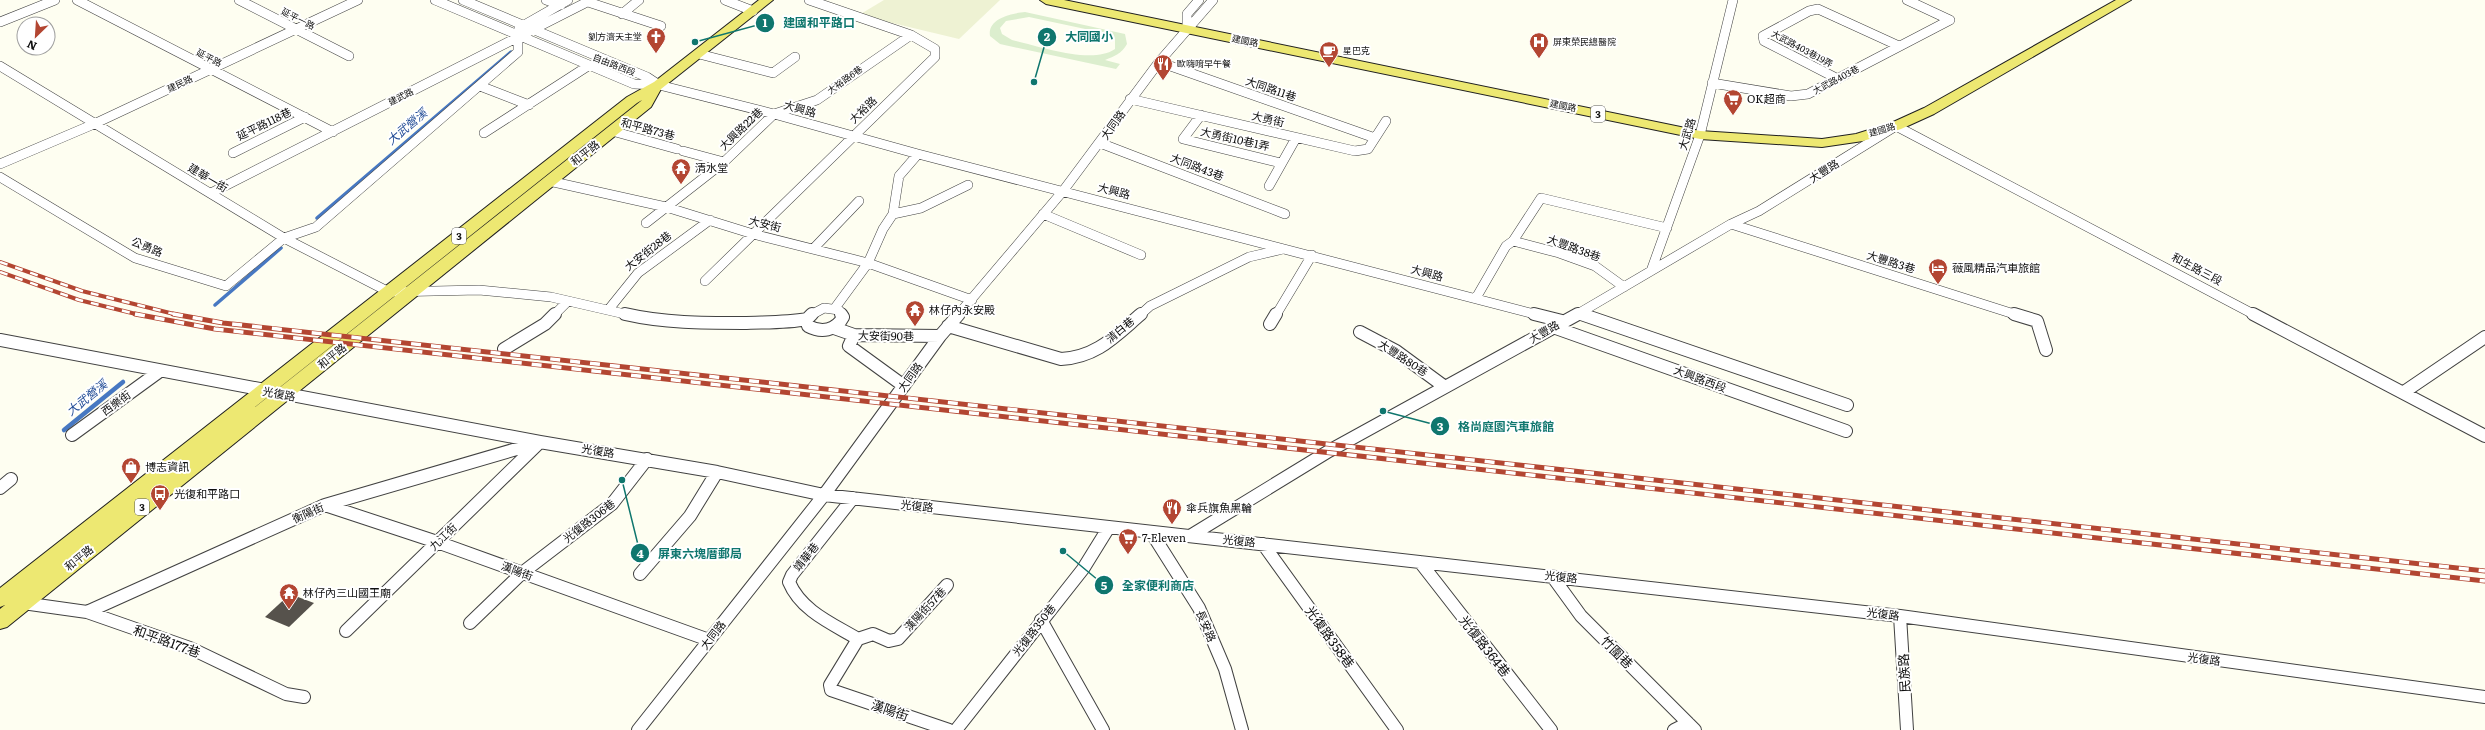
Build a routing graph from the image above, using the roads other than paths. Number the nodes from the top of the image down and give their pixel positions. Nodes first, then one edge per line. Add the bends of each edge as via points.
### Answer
1 (56, 0) edge
2 (77, 0) edge
3 (239, 0) edge
4 (358, 0) edge
5 (435, 0) edge
6 (463, 0) edge
7 (546, 0) edge
8 (639, 0) edge
9 (725, 0) edge
10 (767, 0) edge
11 (809, 0) edge
12 (1046, 0) edge
13 (1199, 0) edge
14 (1213, 0) edge
15 (1733, 0) edge
16 (1907, 0) edge
17 (2125, 0) edge
18 (590, 1) edge
19 (564, 2) edge
20 (754, 11) junction
21 (622, 14) junction
22 (0, 22) edge
23 (522, 26) junction
24 (661, 26) dead end
25 (296, 29) junction
26 (1187, 29) junction
27 (533, 31) junction
28 (509, 33) junction
29 (911, 35) junction
30 (518, 37) junction
31 (1899, 46) junction
32 (699, 54) junction
33 (348, 56) dead end
34 (795, 57) dead end
35 (1159, 62) junction
36 (0, 66) edge
37 (588, 66) junction
38 (210, 70) junction
39 (1838, 79) junction
40 (1712, 83) junction
41 (658, 85) junction
42 (480, 86) junction
43 (1130, 99) junction
44 (529, 105) junction
45 (774, 114) junction
46 (1201, 115) junction
47 (305, 117) junction
48 (1386, 121) dead end
49 (94, 124) junction
50 (1896, 126) junction
51 (612, 131) junction
52 (333, 132) junction
53 (484, 133) dead end
54 (1700, 135) junction
55 (854, 136) junction
56 (1296, 138) junction
57 (1375, 138) junction
58 (1100, 143) junction
59 (680, 150) joint
60 (233, 153) dead end
61 (918, 154) junction
62 (724, 162) junction
63 (1282, 163) junction
64 (0, 164) edge
65 (0, 177) edge
66 (549, 181) junction
67 (968, 185) dead end
68 (1269, 186) dead end
69 (1062, 190) junction
70 (211, 193) junction
71 (859, 201) dead end
72 (666, 207) junction
73 (893, 214) junction
74 (1043, 214) junction
75 (1285, 214) dead end
76 (710, 220) junction
77 (646, 223) dead end
78 (1731, 224) junction
79 (1667, 228) junction
80 (753, 234) junction
81 (284, 238) junction
82 (1513, 241) junction
83 (814, 248) junction
84 (1285, 248) junction
85 (1142, 255) dead end
86 (1312, 255) junction
87 (868, 263) junction
88 (1651, 271) junction
89 (705, 281) dead end
90 (1624, 287) junction
91 (389, 292) junction
92 (411, 292) junction
93 (1476, 298) junction
94 (568, 300) junction
95 (972, 300) junction
96 (835, 308) junction
97 (609, 309) junction
98 (1579, 312) junction
99 (807, 319) junction
100 (1270, 324) dead end
101 (1558, 324) junction
102 (948, 326) junction
103 (834, 328) junction
104 (1360, 332) dead end
105 (854, 335) junction
106 (940, 336) junction
107 (2485, 336) edge
108 (0, 340) edge
109 (504, 349) dead end
110 (2046, 350) dead end
111 (160, 371) junction
112 (904, 386) junction
113 (1445, 387) junction
114 (263, 391) junction
115 (2404, 392) junction
116 (284, 394) junction
117 (1847, 405) dead end
118 (1846, 431) dead end
119 (72, 435) dead end
120 (2485, 436) edge
121 (540, 442) junction
122 (647, 459) junction
123 (717, 472) junction
124 (11, 480) dead end
125 (0, 488) edge
126 (824, 495) junction
127 (853, 498) junction
128 (325, 505) junction
129 (1109, 527) junction
130 (1151, 532) junction
131 (1190, 536) junction
132 (437, 542) junction
133 (1263, 544) junction
134 (1420, 562) junction
135 (522, 573) junction
136 (640, 574) dead end
137 (1552, 576) junction
138 (947, 585) dead end
139 (0, 599) edge
140 (23, 603) junction
141 (87, 612) junction
142 (1900, 616) junction
143 (1042, 620) junction
144 (0, 621) edge
145 (470, 624) dead end
146 (346, 631) dead end
147 (858, 639) junction
148 (709, 640) junction
149 (304, 697) dead end
150 (2485, 697) edge
151 (1691, 727) edge
152 (638, 730) edge
153 (949, 730) edge
154 (956, 730) edge
155 (1103, 730) edge
156 (1242, 730) edge
157 (1397, 730) edge
158 (1551, 730) edge
159 (1674, 730) edge
160 (1907, 730) edge

1 - 22 street
2 - 38 street, 延平路
3 - 25 street, 延平一路
4 - 25 street, 建民路
5 - 28 street, 自由路西段
6 - 23 street, 自由路西段
7 - 19 street
8 - 21 street
9 - 20 street
10 - 20 main road, 和平路 / 3
11 - 29 street, 大裕路
12 - 26 main road, 建國路 / 3
13 - 26 street via 1187,14
14 - 26 street, 大同路
15 - 40 street, 大武路
16 - 31 street, 大武路403巷 via 1950,20
17 - 50 main road, 建國路 / 3 via 1929,111
18 - 21 street
18 - 27 street, 建武路
19 - 23 street
20 - 32 main road, 和平路 / 3
21 - 24 street
23 - 27 street, 自由路西段
23 - 28 street
25 - 33 street, 延平一路
25 - 38 street, 建民路
26 - 35 street, 大同路
26 - 54 main road, 建國路 / 3
27 - 30 street, 建武路
27 - 41 street, 自由路西段 via 648,77
28 - 30 street, 自由路西段
29 - 45 street, 大裕路6巷 via 817,100
29 - 55 street, 大裕路 via 935,49 935,57
30 - 37 street, 自由路西段
30 - 42 street via 518,52
30 - 52 street, 建武路
31 - 39 street, 大武路403巷
31 - 39 street, 大武路403巷19弄 via 1822,10 1809,11 1763,36 1764,41
32 - 34 street via 773,73
32 - 41 main road, 和平路 / 3
35 - 43 street, 大同路
35 - 57 street, 大同路11巷
36 - 49 street, 建華一街
37 - 41 street, 自由路西段 via 634,84
37 - 44 street
38 - 47 street, 延平路
38 - 49 street, 建民路
39 - 40 street, 大武路403巷 via 1800,96
40 - 54 street, 大武路
41 - 45 street, 大興路
41 - 51 main road, 和平路 / 3 via 646,104
41 - 91 main road, 和平路 / 3 via 632,100
42 - 44 street
42 - 81 street via 316,227
43 - 46 street, 大勇街
43 - 58 street, 大同路
44 - 53 street
45 - 55 street, 大興路
45 - 62 street, 大興路22巷
46 - 56 street, 大勇街
46 - 63 street, 大勇街10巷1弄 via 1183,139
47 - 52 street, 延平路
47 - 60 street, 延平路118巷
48 - 57 street, 大勇街
49 - 64 street, 建民路
49 - 70 street, 建華一街
50 - 54 main road, 建國路 / 3 via 1858,138 1822,143
50 - 78 street, 大豐路 via 1759,211
50 - 115 street, 和生路三段
51 - 59 street, 和平路73巷
51 - 66 main road, 和平路 / 3
52 - 70 street, 建武路
54 - 79 street, 大武路
55 - 61 street, 大興路
55 - 80 street, 大裕路
56 - 57 street, 大勇街 via 1355,151 1368,149
56 - 63 street
58 - 69 street, 大同路
58 - 75 street, 大同路43巷
59 - 62 street, 大興路22巷
61 - 69 street, 大興路
61 - 73 street via 899,176
62 - 72 street, 大興路22巷
63 - 68 street
65 - 81 street, 公勇路 via 135,258 226,286
66 - 72 street, 大安街
66 - 92 main road, 和平路 / 3
67 - 73 street via 921,208
69 - 74 street, 大同路
69 - 84 street, 大興路
70 - 81 street, 建華一街
71 - 83 street
72 - 76 street, 大安街
72 - 77 street, 大興路22巷
73 - 87 street via 883,229
74 - 85 street
74 - 95 street, 大同路
76 - 80 street, 大安街
76 - 97 street, 大安街28巷 via 638,273
78 - 88 street, 大豐路
78 - 110 street, 大豐路3巷 via 2037,321
79 - 82 street via 1541,198
79 - 88 street, 大武路
80 - 83 street, 大安街
80 - 89 street, 大裕路
81 - 91 street, 建華一街
82 - 90 street, 大豐路38巷 via 1595,266
82 - 93 street via 1506,246
83 - 87 street, 大安街
84 - 86 street, 大興路
84 - 102 street, 清白巷 via 1249,257 1150,306 1098,350 1078,358 1062,359
86 - 93 street, 大興路
86 - 100 street
87 - 95 street, 大安街
87 - 96 street
88 - 90 street, 大豐路
90 - 98 street, 大豐路
91 - 92 street, 建華一街
91 - 114 main road, 和平路 / 3
92 - 94 street, 建華一街 via 479,290
92 - 116 main road, 和平路 / 3
93 - 101 street, 大興路
94 - 97 street, 建華一街
94 - 109 street via 545,324
95 - 102 street, 大同路
96 - 99 street via 818,309
96 - 103 street via 843,317
97 - 99 street, 建華一街 via 653,320 702,323 790,322
98 - 101 street, 大豐路
98 - 117 street
99 - 103 street via 808,326 817,331
101 - 113 street, 大豐路
101 - 118 street, 大興路西段
102 - 106 street, 大同路
103 - 105 street, 大安街90巷
104 - 113 street, 大豐路80巷 via 1396,351
105 - 106 street, 大安街90巷
105 - 112 street via 849,346
106 - 112 street, 大同路
107 - 115 street
108 - 111 street, 光復路
111 - 114 street, 光復路
111 - 119 street, 西樂街
112 - 126 street, 大同路
113 - 131 street, 大豐路 via 1329,451
114 - 116 street, 光復路
114 - 139 main road, 和平路 / 3
115 - 120 street, 和生路三段
116 - 121 street, 光復路
116 - 140 main road, 和平路 / 3
121 - 122 street, 光復路
121 - 128 street, 衡陽街
121 - 132 street, 九江街
122 - 123 street, 光復路
122 - 135 street, 光復路306巷 via 612,504
123 - 126 street, 光復路
123 - 136 street via 690,516
124 - 125 street
126 - 127 street, 光復路
126 - 148 street, 大同路
127 - 129 street, 光復路
127 - 147 street, 靖華巷 via 789,582 795,595 829,623
128 - 132 street, 漢陽街
128 - 141 street, 衡陽街
129 - 130 street, 光復路
129 - 143 street, 光復路350巷 via 1083,569
130 - 131 street, 光復路
130 - 156 street, 長安路 via 1199,608 1224,669
131 - 133 street, 光復路
132 - 135 street, 漢陽街
132 - 146 street, 九江街
133 - 134 street, 光復路
133 - 157 street, 光復路358巷
134 - 137 street, 光復路
134 - 158 street, 光復路364巷
135 - 145 street, 光復路306巷
135 - 148 street, 漢陽街
137 - 142 street, 光復路
137 - 151 street, 竹圍巷 via 1581,616
138 - 147 street, 漢陽街57巷 via 898,639 889,640 873,634
140 - 141 street, 和平路177巷
140 - 144 main road, 和平路 / 3
141 - 149 street, 和平路177巷 via 190,648 286,694
142 - 150 street, 光復路
142 - 160 street, 民族路
143 - 154 street, 光復路350巷
143 - 155 street
147 - 153 street, 漢陽街 via 830,685 831,690
148 - 152 street, 大同路
151 - 159 street, 竹圍巷

